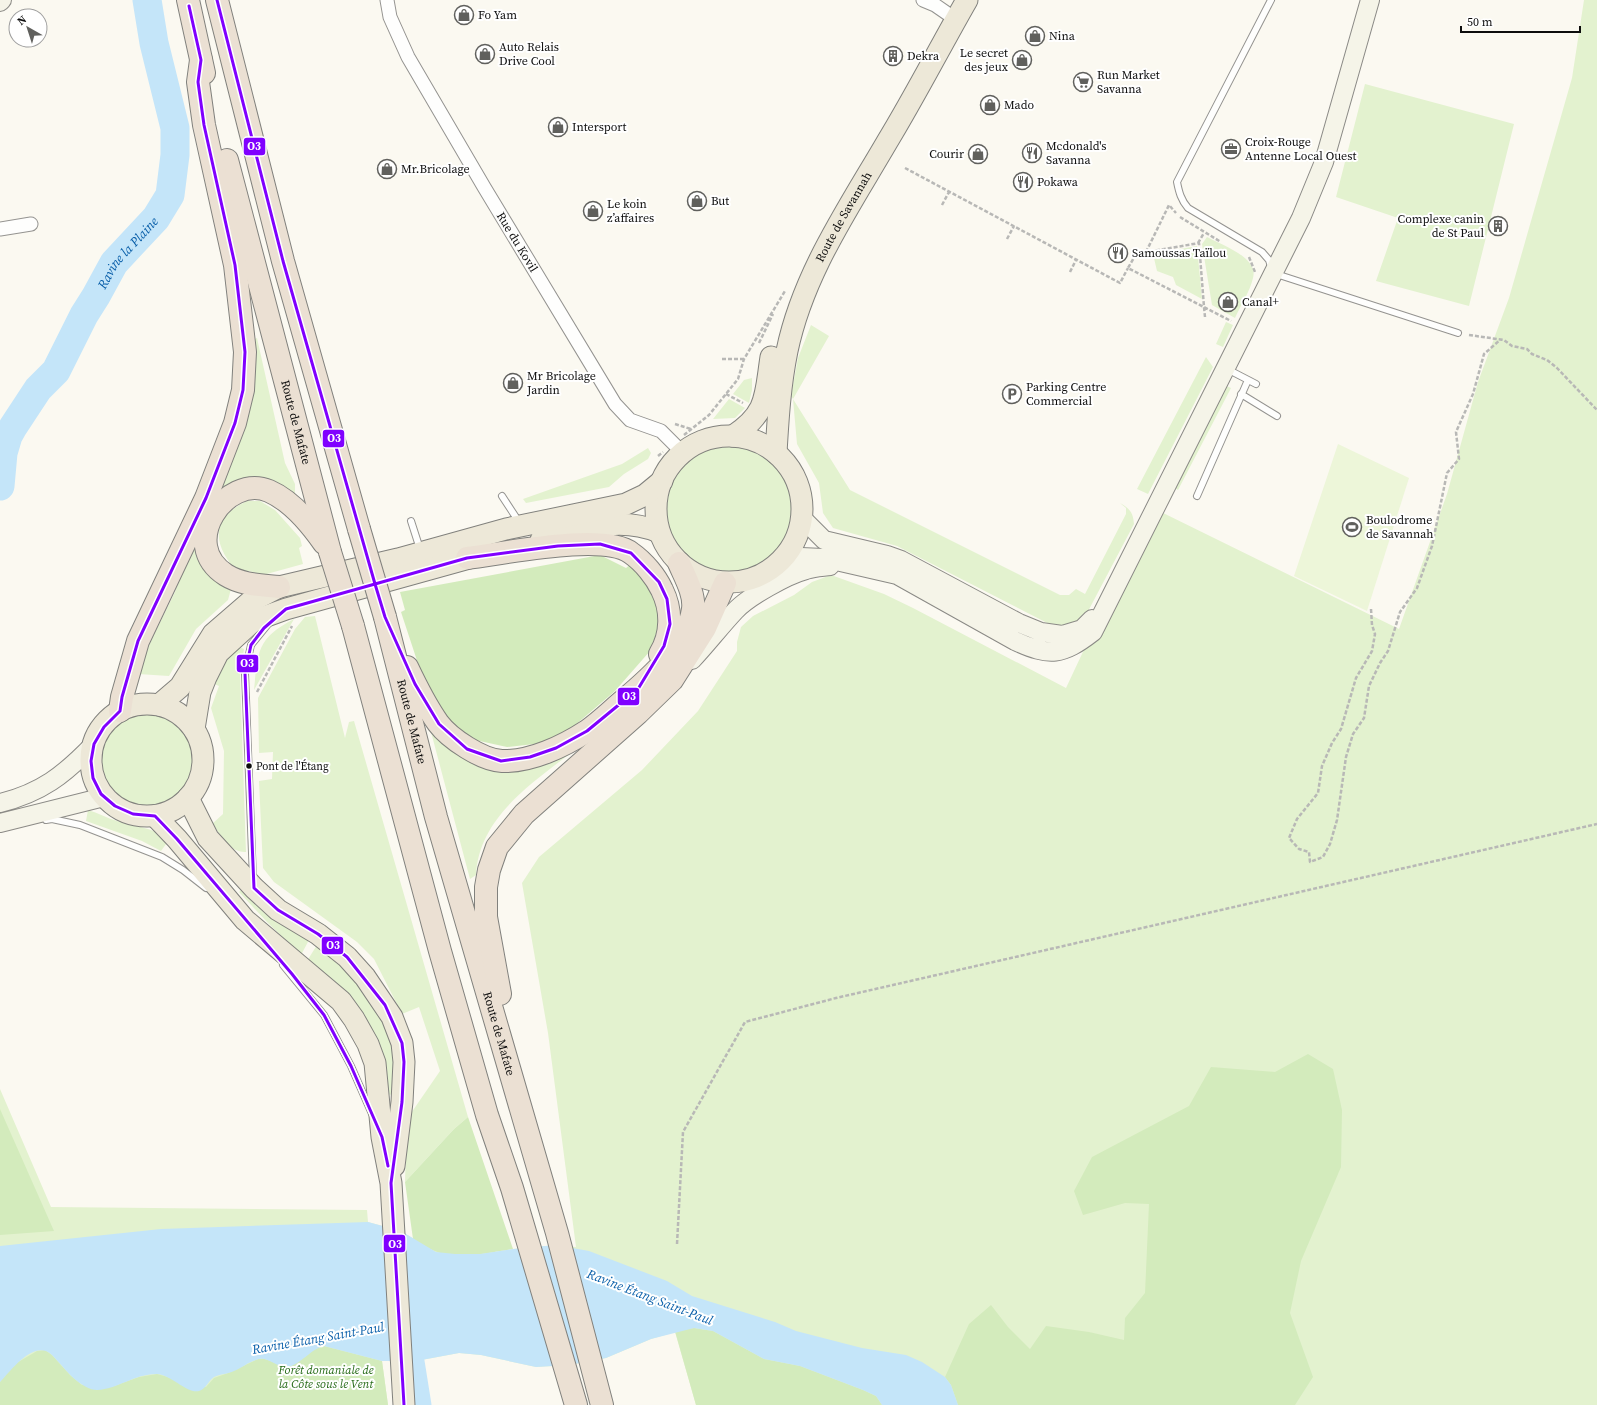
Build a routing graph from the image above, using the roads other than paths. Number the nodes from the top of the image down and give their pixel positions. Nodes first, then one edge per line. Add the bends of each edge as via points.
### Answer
1 (188, 0) edge
2 (217, 0) edge
3 (387, 0) edge
4 (923, 0) edge
5 (967, 0) edge
6 (1271, 0) edge
7 (1370, 0) edge
8 (953, 7) edge
9 (201, 60) junction
10 (31, 224) dead end
11 (0, 229) edge
12 (1265, 275) junction
13 (1458, 333) road end
14 (1226, 368) junction
15 (1248, 380) junction
16 (1256, 384) dead end
17 (1241, 394) junction
18 (1277, 416) dead end
19 (732, 436) junction
20 (683, 453) junction
21 (776, 453) junction
22 (662, 481) junction
23 (502, 496) dead end
24 (1197, 496) dead end
25 (802, 518) junction
26 (411, 521) dead end
27 (521, 526) junction
28 (659, 532) junction
29 (330, 552) junction
30 (421, 553) junction
31 (467, 558) junction
32 (782, 560) junction
33 (679, 563) junction
34 (853, 564) junction
35 (725, 582) junction
36 (279, 587) junction
37 (1104, 608) junction
38 (290, 616) junction
39 (385, 617) junction
40 (672, 680) junction
41 (638, 688) junction
42 (159, 705) junction
43 (120, 711) junction
44 (194, 729) junction
45 (93, 745) junction
46 (40, 780) dead end
47 (104, 797) junction
48 (188, 798) junction
49 (0, 803) edge
50 (155, 816) junction
51 (0, 823) edge
52 (0, 830) edge
53 (254, 888) junction
54 (210, 890) dead end
55 (215, 895) dead end
56 (245, 920) junction
57 (522, 1116) junction
58 (392, 1182) junction
59 (574, 1400) edge
60 (601, 1401) edge
61 (404, 1405) edge

1 - 9 highway, Route de Mafate
2 - 39 highway, Route de Mafate, bridge via 283,261
3 - 20 street, Rue du Kovil via 390,17 408,57 615,404 630,420 661,431
4 - 8 street via 935,5
5 - 21 main road, Route de Savannah via 829,241 813,274 787,350
6 - 12 lane via 1177,182 1179,193 1188,208 1262,252 1269,260
7 - 12 street via 1324,162 1301,218
8 - 19 main road, Route de Savannah via 927,46 820,236 802,273 779,328 765,401 758,415 748,426
9 - 29 highway, Route de Mafate
9 - 43 highway via 198,82 204,125 236,265 245,352 243,390 235,423 206,498 138,641
10 - 11 street
12 - 13 lane
12 - 14 street
14 - 15 lane
14 - 37 street
15 - 16 lane
15 - 17 lane
17 - 18 lane
17 - 24 lane
19 - 20 main road via 706,440
19 - 21 main road via 756,441
20 - 22 main road
21 - 25 main road via 786,463 800,489
22 - 27 main road via 645,495 626,504
22 - 28 main road via 656,506
23 - 27 lane
25 - 32 main road via 795,541
25 - 37 street via 824,540 901,560 1019,623 1041,632 1062,635 1082,629
26 - 30 lane
27 - 30 main road
28 - 31 main road via 626,523 608,524
28 - 33 main road via 667,549
29 - 36 highway via 304,517 268,491 254,488 242,490 231,496 221,504 206,527 204,544 208,558 225,575 244,584
29 - 59 highway, Route de Mafate, bridge via 353,626 487,1116 512,1188
30 - 36 main road
31 - 38 main road
31 - 41 highway via 558,546 600,544 631,553 659,582 667,599 670,624 664,646
32 - 34 street via 801,557 823,558
32 - 35 main road via 772,569 750,580
33 - 35 main road via 700,577
33 - 41 highway via 690,589 693,609 688,624 668,658 654,675
34 - 37 street via 897,575 1015,641 1033,649 1053,653 1074,647 1093,632
34 - 40 street via 807,569 760,593 736,610
35 - 40 highway via 705,628
36 - 42 main road via 250,602 213,634 180,687
38 - 44 main road via 253,621 218,653 200,692
38 - 53 lane via 264,628 251,645 245,673
39 - 41 highway via 415,684 439,724 467,749 501,761 530,757 556,748 587,731
39 - 57 highway, Route de Mafate via 436,817
40 - 57 highway via 524,814 497,847 489,870 486,917
42 - 43 main road via 132,706
42 - 44 main road via 173,710
43 - 45 main road via 99,731
44 - 48 main road via 203,757 202,772 197,786
45 - 46 lane
45 - 47 main road via 90,758 92,772 96,785
45 - 49 street via 68,771 44,786 20,798
47 - 50 main road via 127,813
47 - 51 street
48 - 50 main road via 179,806
48 - 53 main road via 208,838
50 - 56 main road
52 - 54 lane via 52,819 80,825 162,857
53 - 58 main road via 278,910 318,934 347,957 392,1017 402,1043 404,1062
55 - 56 lane
56 - 58 main road via 276,950 341,1002 354,1019 375,1063 382,1137
57 - 60 highway, Route de Mafate via 557,1233
58 - 61 main road

